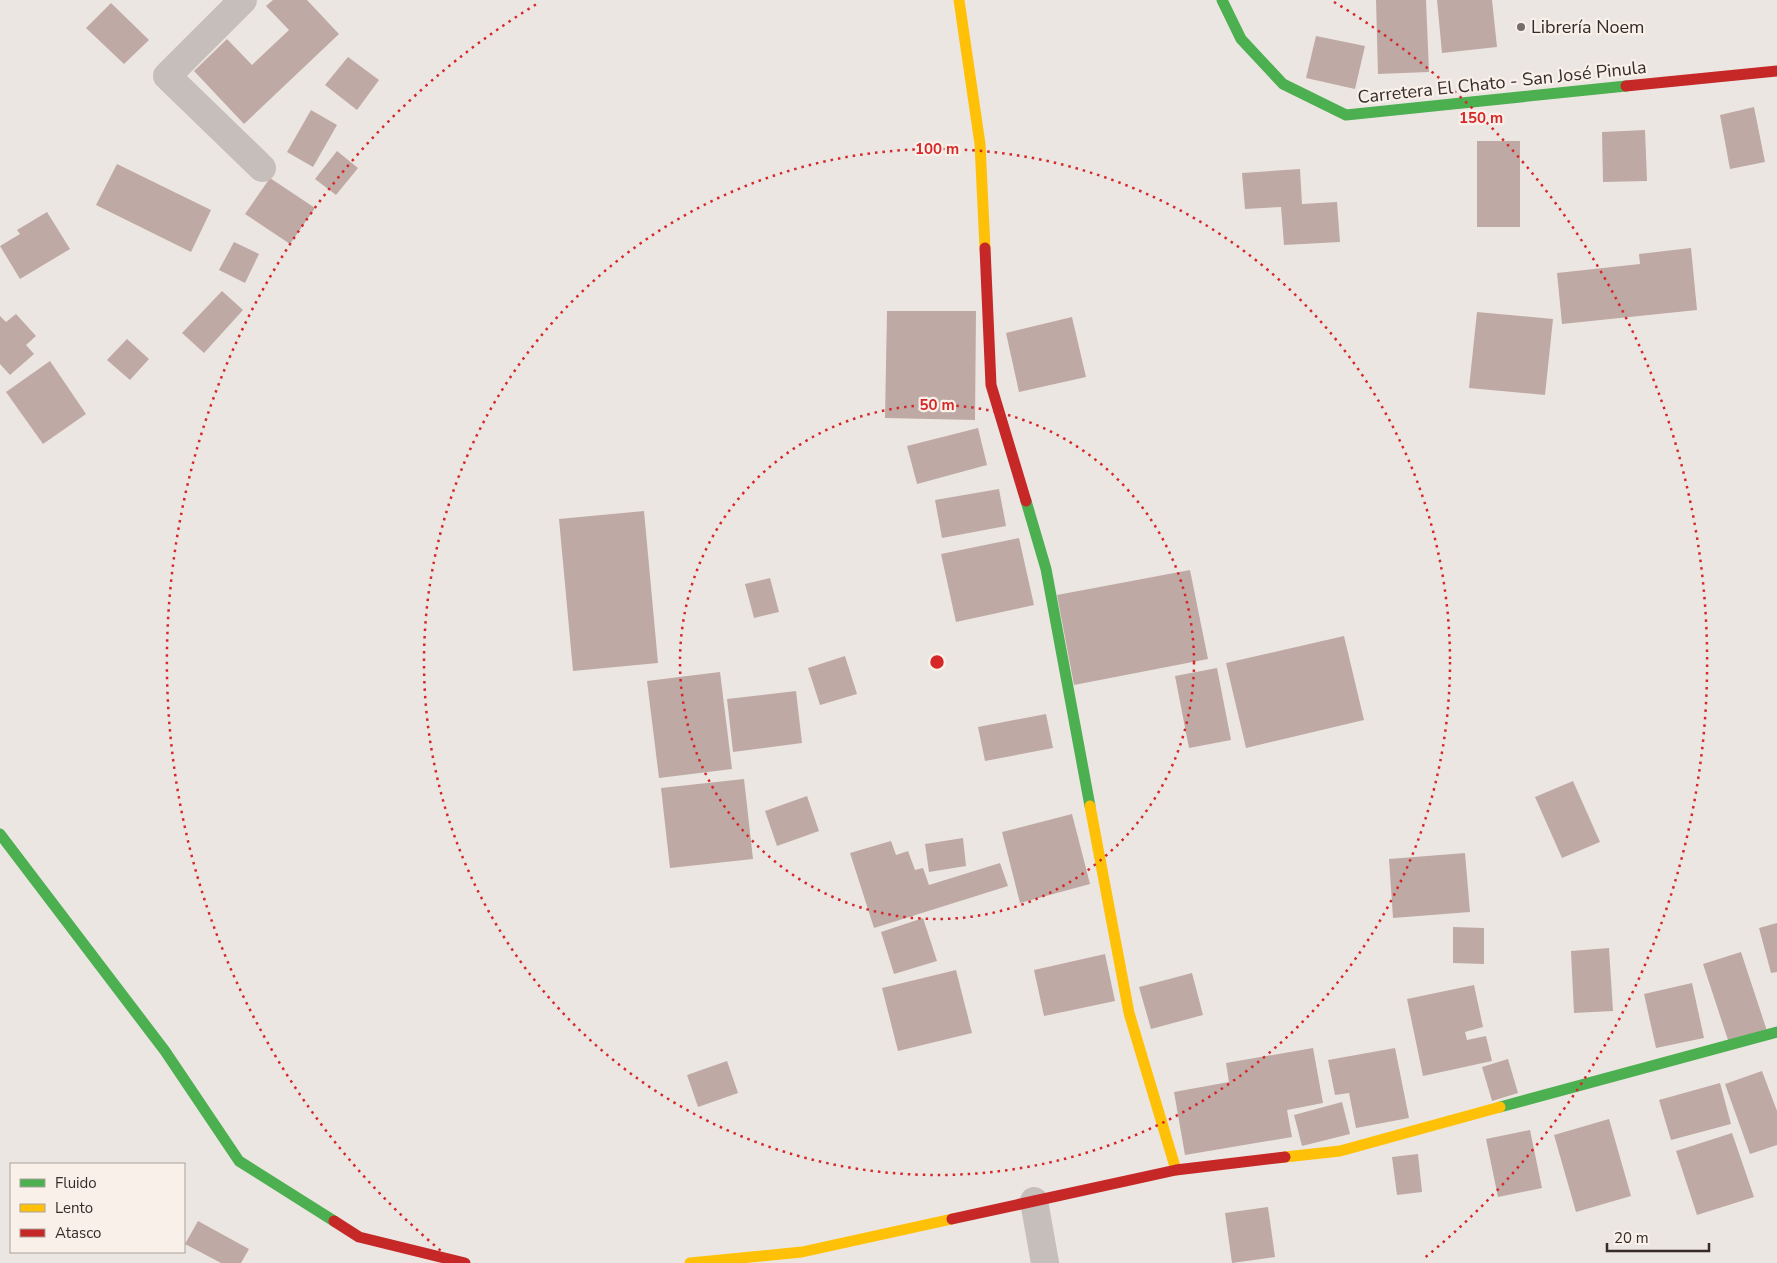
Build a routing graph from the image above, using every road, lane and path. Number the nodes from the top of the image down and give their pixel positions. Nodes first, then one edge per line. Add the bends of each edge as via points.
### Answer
1 (243, 0) edge
2 (959, 0) edge
3 (1222, 0) edge
4 (1777, 71) edge
5 (262, 168) dead end
6 (0, 834) edge
7 (1777, 1032) edge
8 (1176, 1170) junction
9 (1034, 1201) junction
10 (465, 1263) edge
11 (690, 1263) edge
12 (1045, 1263) edge

1 - 5 street via 167,76
2 - 8 street via 980,144 991,385 1046,570 1129,1013
3 - 4 street, Carretera El Chato - San José Pinula via 1241,39 1283,84 1346,115
6 - 10 street via 165,1051 239,1161 359,1237
7 - 8 street via 1340,1151
8 - 9 street
9 - 11 street via 802,1252
9 - 12 street

